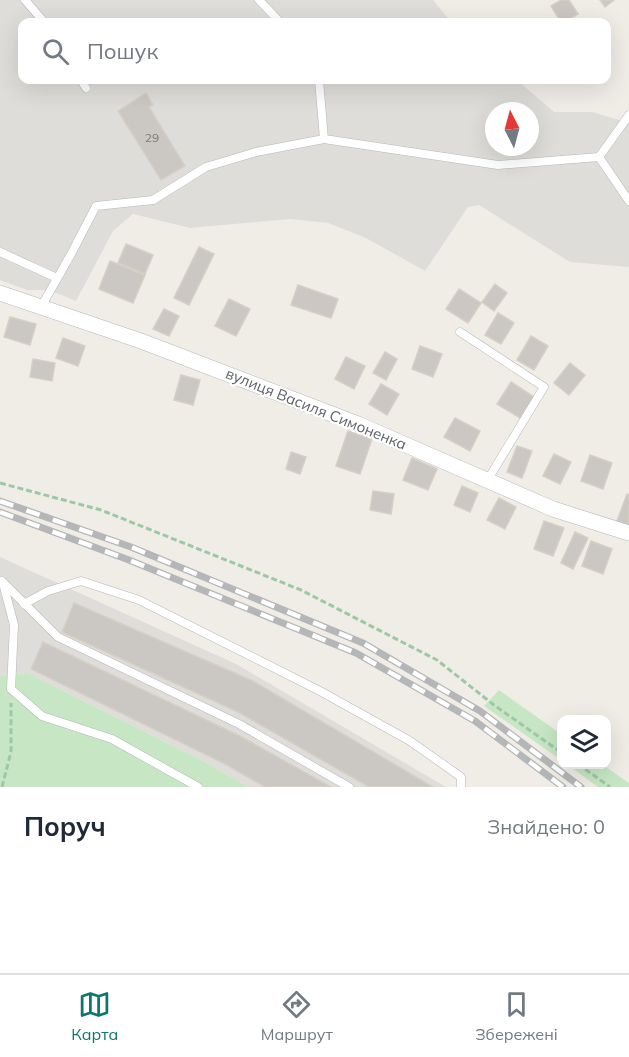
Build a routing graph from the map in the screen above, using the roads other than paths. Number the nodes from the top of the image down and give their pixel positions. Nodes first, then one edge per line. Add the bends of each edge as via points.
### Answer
1 (26, 0) edge
2 (259, 0) edge
3 (41, 18) edge
4 (276, 18) edge
5 (84, 84) edge
6 (319, 84) edge
7 (86, 88) dead end
8 (629, 115) edge
9 (324, 139) junction
10 (599, 157) junction
11 (629, 201) edge
12 (0, 252) edge
13 (57, 278) junction
14 (0, 293) edge
15 (41, 307) junction
16 (460, 332) dead end
17 (487, 481) junction
18 (629, 533) edge
19 (1, 579) edge
20 (24, 604) junction
21 (198, 787) edge
22 (349, 787) edge
23 (461, 787) edge

1 - 3 lane
2 - 4 lane
5 - 7 lane
6 - 9 lane
8 - 10 lane
9 - 10 lane via 498,165
9 - 13 lane via 256,152 207,167 153,200 96,206
10 - 11 lane
12 - 13 lane
13 - 15 lane
14 - 15 street, вулиця Василя Симоненка
15 - 17 street, вулиця Василя Симоненка via 141,340 358,424
16 - 17 lane via 544,387
17 - 18 street, вулиця Василя Симоненка via 553,509
19 - 20 lane
19 - 21 lane via 14,626 11,689 42,716 112,739
20 - 22 lane via 58,637 239,724
20 - 23 lane via 48,591 81,581 139,600 410,741 461,777

